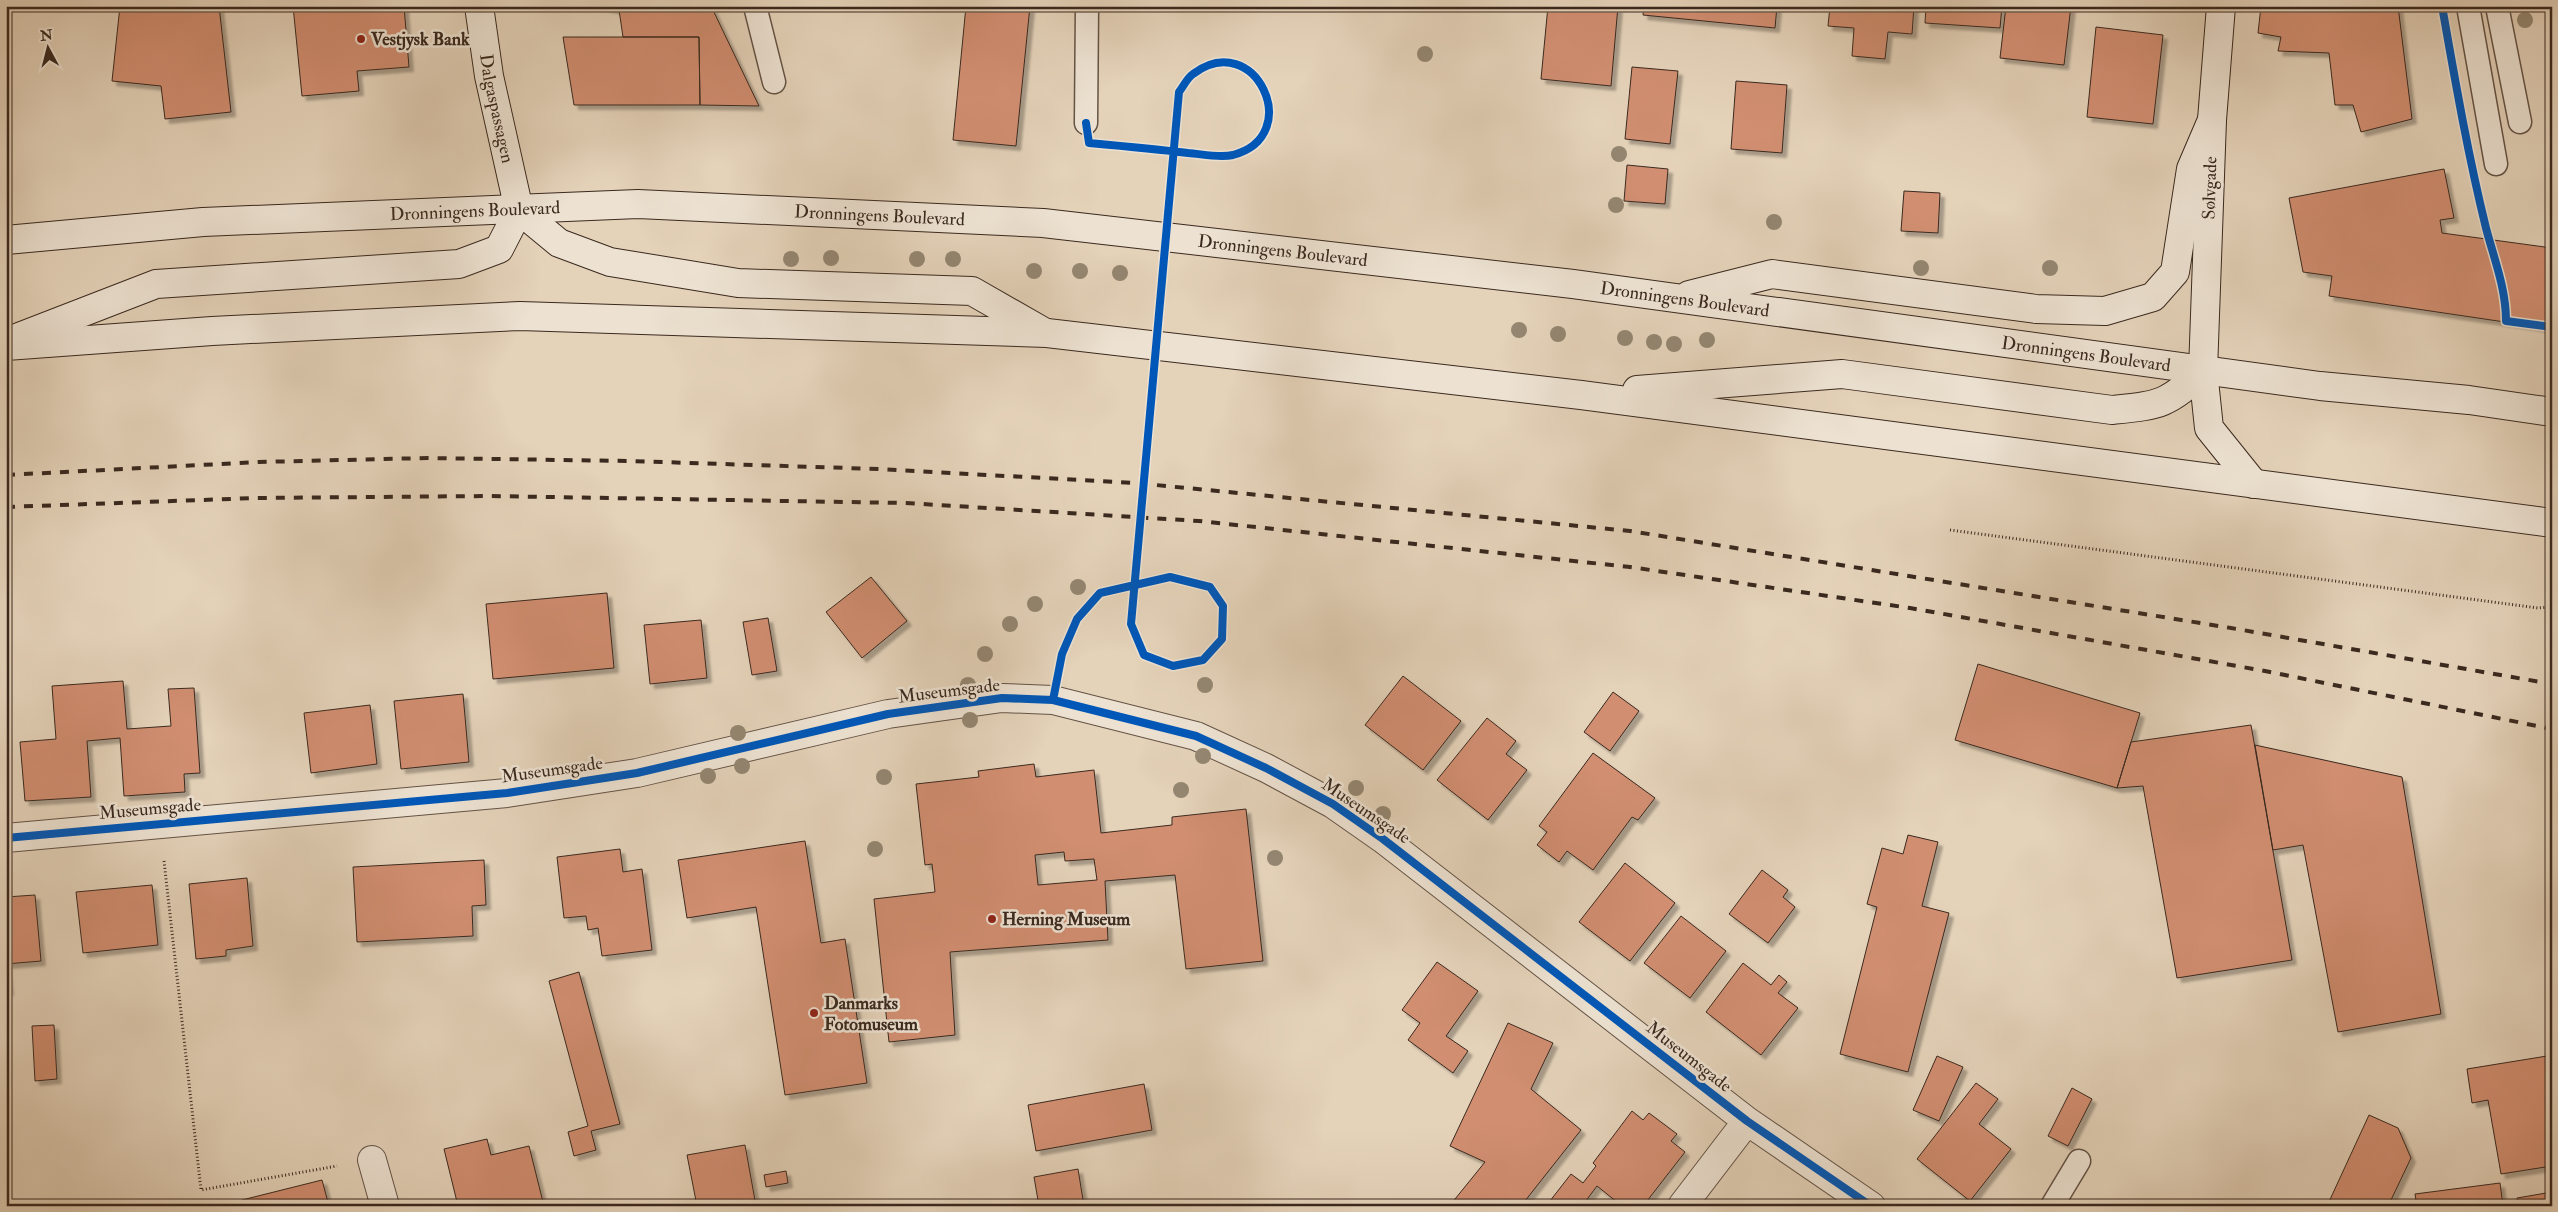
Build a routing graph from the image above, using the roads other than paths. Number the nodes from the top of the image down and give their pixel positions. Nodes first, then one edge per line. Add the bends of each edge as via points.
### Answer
1 (480, 6) edge
2 (755, 6) edge
3 (1087, 6) edge
4 (2221, 6) edge
5 (2468, 6) edge
6 (2498, 6) edge
7 (774, 82) dead end
8 (2212, 120) junction
9 (2520, 122) dead end
10 (1086, 123) dead end
11 (2496, 164) dead end
12 (519, 210) junction
13 (6, 240) edge
14 (1675, 298) junction
15 (1047, 333) junction
16 (6, 342) edge
17 (6, 346) edge
18 (2203, 370) junction
19 (1582, 395) junction
20 (2552, 412) edge
21 (2254, 484) junction
22 (2552, 523) edge
23 (6, 838) edge
24 (1747, 1121) junction
25 (372, 1160) road end
26 (2079, 1162) dead end
27 (385, 1206) edge
28 (1682, 1206) edge
29 (1871, 1206) edge
30 (2052, 1206) edge

1 - 12 main road, Dalgaspassagen via 489,76
2 - 7 lane
3 - 10 lane
4 - 8 main road, Sølvgade
5 - 11 lane
6 - 9 lane
8 - 14 main road via 2191,169 2175,272 2153,297 2105,311 2036,309 1772,274
8 - 18 main road, Sølvgade
12 - 13 main road, Dronningens Boulevard via 202,222
12 - 14 main road, Dronningens Boulevard via 638,204 1044,223
12 - 15 main road via 560,243 610,262 738,283 972,291
12 - 16 main road via 499,248 459,264 156,284
14 - 18 main road, Dronningens Boulevard
15 - 17 main road via 520,316 212,331
15 - 19 main road
18 - 19 main road via 2179,393 2155,406 2112,410 1842,374
18 - 20 main road, Dronningens Boulevard
18 - 21 main road, Sølvgade via 2209,428
19 - 21 main road
21 - 22 main road
23 - 24 main road, Museumsgade via 507,792 637,773 888,714 1002,698 1053,700 1196,736 1333,804 1383,838
24 - 28 main road
24 - 29 main road, Museumsgade
25 - 27 main road
26 - 30 lane

